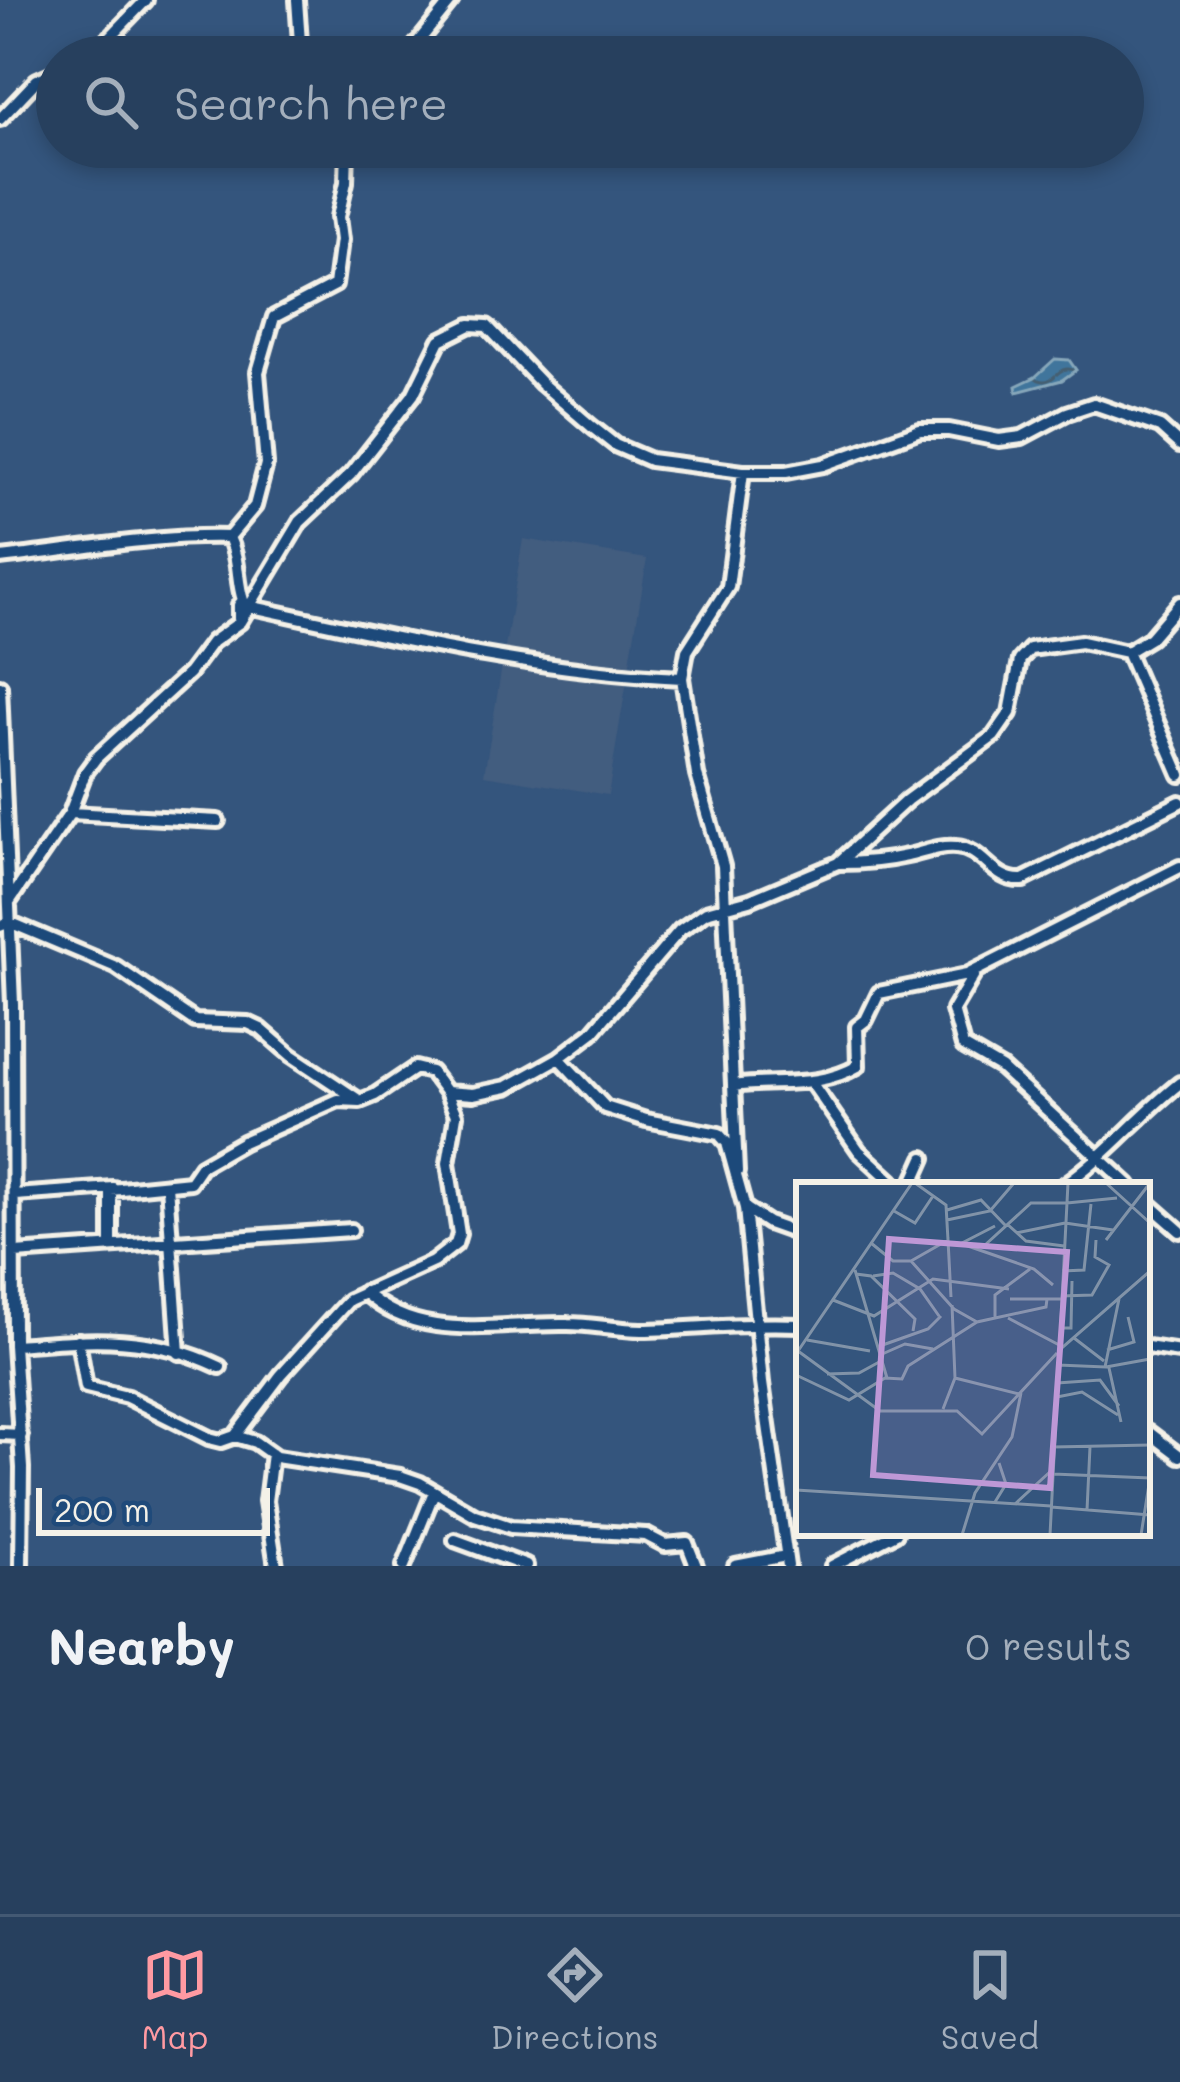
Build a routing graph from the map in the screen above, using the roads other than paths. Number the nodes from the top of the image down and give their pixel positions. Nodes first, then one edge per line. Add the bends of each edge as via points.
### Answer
1 (452, 0) edge
2 (292, 1) edge
3 (138, 2) edge
4 (109, 36) edge
5 (298, 36) edge
6 (423, 36) edge
7 (36, 82) edge
8 (0, 119) edge
9 (346, 168) edge
10 (1180, 445) edge
11 (743, 472) junction
12 (229, 537) junction
13 (0, 558) edge
14 (1180, 603) edge
15 (248, 605) junction
16 (240, 622) junction
17 (1127, 652) junction
18 (682, 678) junction
19 (0, 692) edge
20 (1176, 754) edge
21 (1180, 775) edge
22 (1180, 802) edge
23 (3, 811) edge
24 (70, 813) junction
25 (218, 820) dead end
26 (838, 863) junction
27 (1180, 866) edge
28 (9, 902) junction
29 (724, 906) junction
30 (5, 924) edge
31 (976, 971) junction
32 (559, 1058) junction
33 (6, 1059) edge
34 (811, 1082) junction
35 (1180, 1082) edge
36 (733, 1086) junction
37 (446, 1092) junction
38 (360, 1101) junction
39 (7, 1121) edge
40 (924, 1158) dead end
41 (1102, 1159) junction
42 (737, 1172) junction
43 (893, 1182) edge
44 (913, 1182) edge
45 (1068, 1182) edge
46 (1126, 1182) edge
47 (167, 1185) junction
48 (117, 1188) junction
49 (15, 1195) junction
50 (1150, 1205) edge
51 (745, 1208) junction
52 (351, 1230) dead end
53 (1180, 1231) edge
54 (796, 1233) edge
55 (172, 1240) junction
56 (110, 1246) junction
57 (15, 1253) junction
58 (16, 1268) junction
59 (0, 1270) edge
60 (364, 1292) junction
61 (756, 1322) junction
62 (796, 1324) edge
63 (78, 1340) junction
64 (14, 1345) junction
65 (1150, 1347) edge
66 (1180, 1352) edge
67 (179, 1353) junction
68 (220, 1367) dead end
69 (1150, 1433) edge
70 (0, 1434) edge
71 (20, 1435) junction
72 (235, 1436) junction
73 (272, 1454) junction
74 (1180, 1456) edge
75 (434, 1492) junction
76 (890, 1536) edge
77 (454, 1540) dead end
78 (787, 1561) edge
79 (21, 1566) edge
80 (276, 1566) edge
81 (404, 1566) edge
82 (526, 1566) edge
83 (696, 1566) edge
84 (735, 1566) edge
85 (832, 1566) edge

1 - 6 street
2 - 5 street
3 - 4 street
7 - 8 street
9 - 12 street via 335,285 274,317 258,372 266,464 255,506
10 - 11 street via 1160,427 1094,404 1022,437 920,430 824,465
11 - 15 street via 650,460 615,445 487,326 470,325 440,340 384,434 300,522
11 - 18 street via 728,587 687,651
12 - 13 street via 191,534
12 - 16 street via 240,560
14 - 17 street
15 - 16 street
15 - 18 street via 417,643
16 - 24 street via 96,758
17 - 20 street
17 - 26 street via 1090,643 1030,649 1019,660 1005,724
18 - 29 street via 697,775 723,866
19 - 23 street
20 - 21 street
22 - 26 street via 1023,880 995,874 957,847
23 - 28 street
24 - 25 street
24 - 28 street
26 - 29 street
27 - 31 street
28 - 30 street
29 - 32 street via 680,930 592,1033
29 - 36 street
30 - 33 street
30 - 38 street via 116,967 195,1021 261,1029
31 - 34 street via 879,993 854,1033 858,1066
31 - 41 street via 953,1010 963,1046 1001,1068
32 - 37 street via 507,1087
32 - 42 street via 605,1107 719,1134
33 - 39 street
34 - 36 street
34 - 43 street via 859,1151
35 - 41 street
36 - 42 street
37 - 38 street via 431,1072 415,1068
37 - 60 street via 456,1114 448,1162 456,1244
38 - 47 street via 320,1107 206,1162 190,1182
39 - 49 street
40 - 44 street
41 - 45 street
41 - 46 street
42 - 51 street
47 - 48 street
47 - 55 street
48 - 49 street
48 - 56 street via 109,1193
49 - 57 street
50 - 53 street
51 - 54 street
51 - 61 street
52 - 55 street
55 - 56 street
55 - 67 street
56 - 57 street
57 - 58 street
58 - 59 street
58 - 64 street
60 - 61 street via 397,1314 458,1328
60 - 72 street via 320,1331
61 - 62 street
61 - 78 street
63 - 64 street
63 - 67 street via 119,1338
63 - 72 street via 90,1390 127,1397 221,1442
64 - 71 street
65 - 66 street
67 - 68 street
69 - 74 street
70 - 71 street
71 - 79 street
72 - 73 street
73 - 75 street via 400,1476
73 - 80 street via 266,1501
75 - 81 street
75 - 83 street via 511,1527 687,1544
76 - 85 street
77 - 82 street
78 - 84 street

